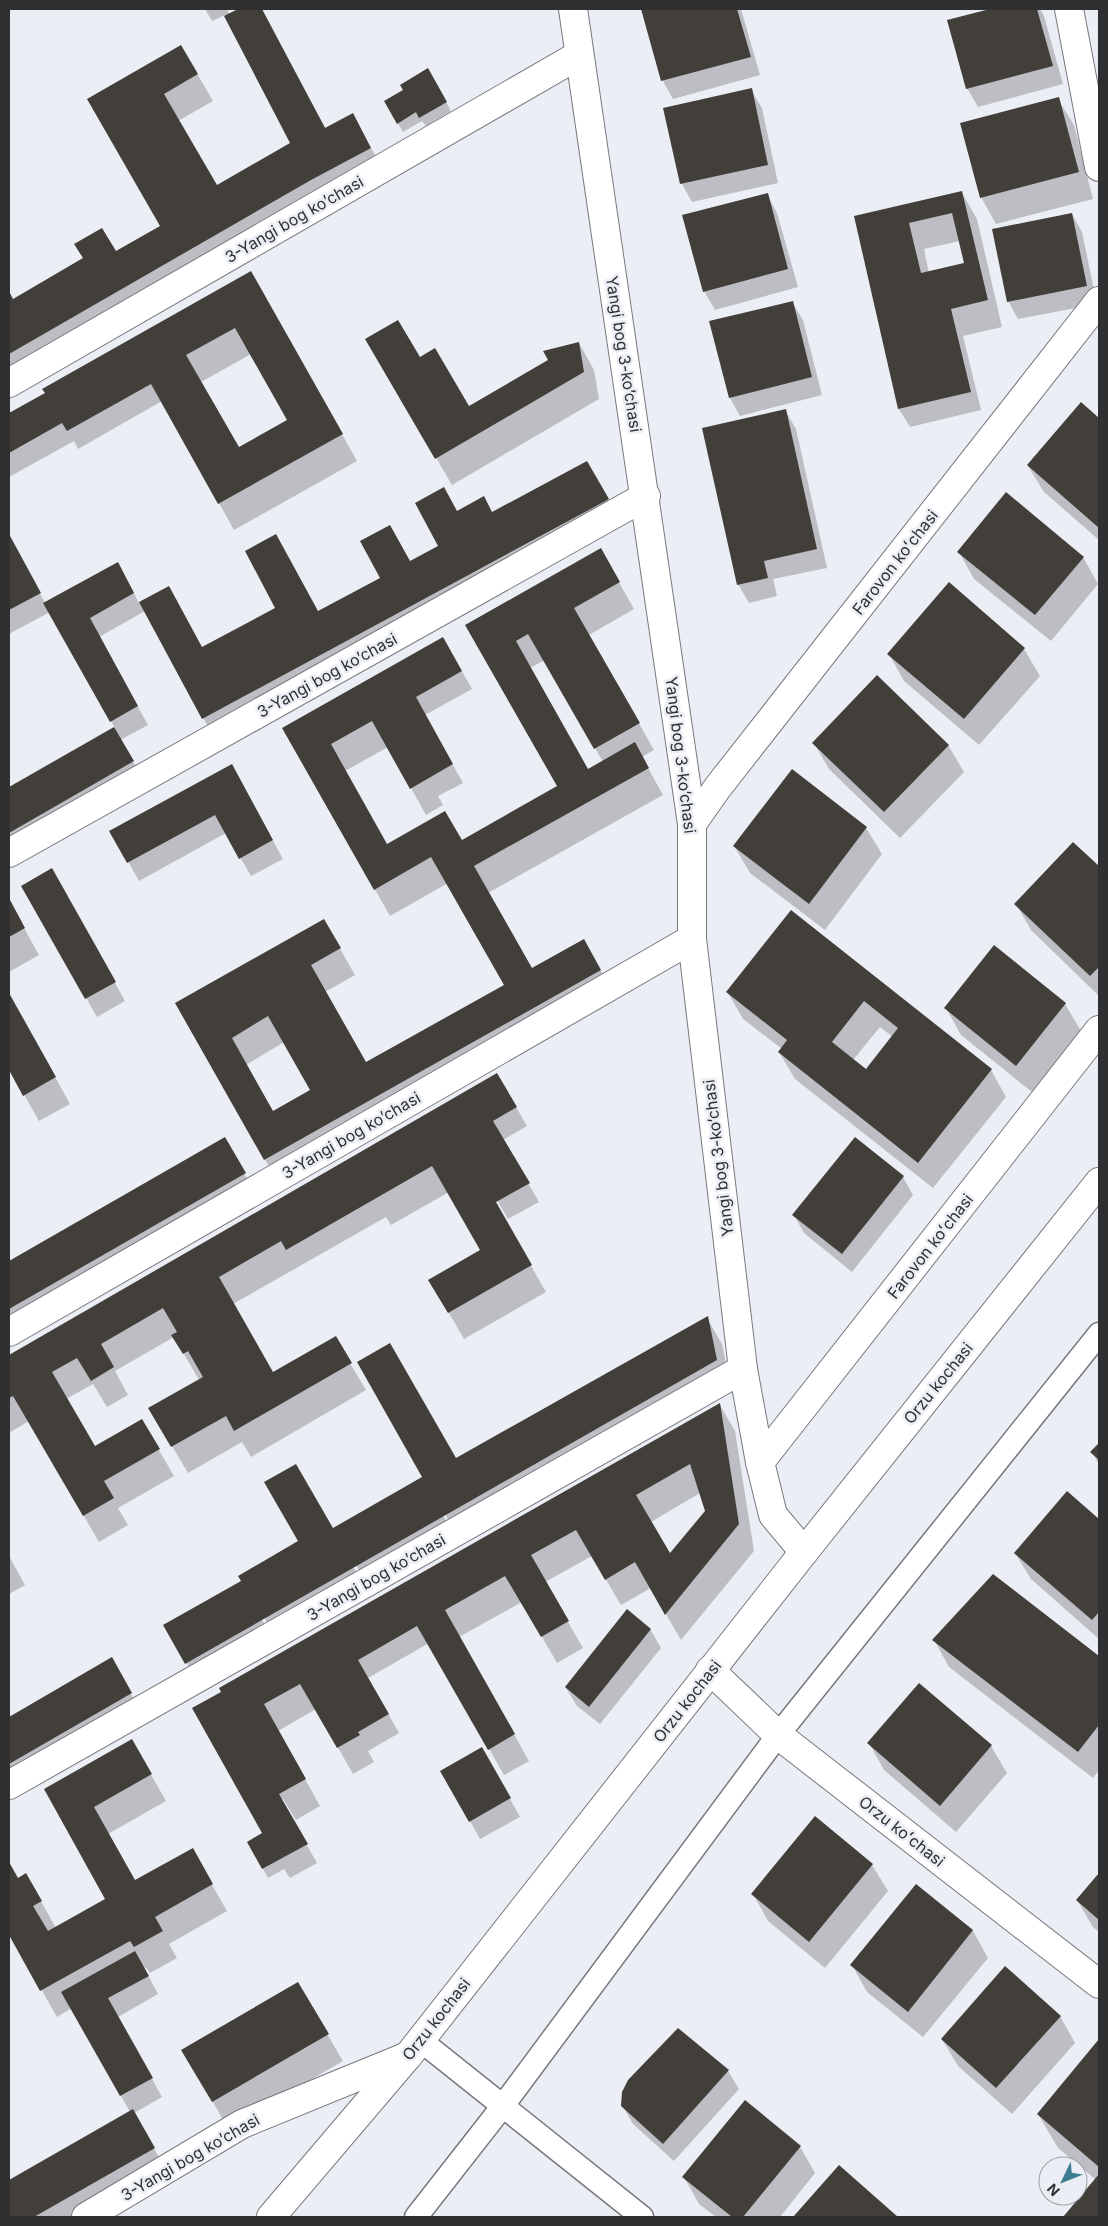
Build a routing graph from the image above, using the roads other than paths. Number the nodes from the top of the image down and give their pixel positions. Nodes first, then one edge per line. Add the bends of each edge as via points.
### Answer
1 (573, 9) edge
2 (1068, 9) edge
3 (579, 55) junction
4 (1099, 167) edge
5 (1099, 301) edge
6 (9, 383) edge
7 (646, 496) junction
8 (692, 824) junction
9 (9, 854) edge
10 (692, 939) junction
11 (1099, 1030) edge
12 (1099, 1182) edge
13 (9, 1332) edge
14 (1099, 1334) edge
15 (743, 1368) junction
16 (760, 1462) junction
17 (804, 1552) junction
18 (710, 1670) junction
19 (778, 1735) junction
20 (9, 1785) edge
21 (1099, 1984) edge
22 (414, 2048) junction
23 (502, 2107) junction
24 (86, 2217) edge
25 (271, 2217) edge
26 (416, 2217) edge
27 (642, 2217) edge

1 - 3 street, Yangi bog 3-koʼchasi
2 - 4 street
3 - 6 street, 3-Yangi bog koʼchasi
3 - 7 street, Yangi bog 3-koʼchasi
5 - 8 street, Farovon koʻchasi
7 - 8 street, Yangi bog 3-koʼchasi
7 - 9 street, 3-Yangi bog koʼchasi
8 - 10 street, Yangi bog 3-koʼchasi
10 - 13 street, 3-Yangi bog koʼchasi
10 - 15 street, Yangi bog 3-koʼchasi
11 - 16 street, Farovon koʻchasi
12 - 17 street, Orzu kochasi
14 - 19 lane
15 - 16 street, Yangi bog 3-koʼchasi
15 - 20 street, 3-Yangi bog koʼchasi
16 - 17 street, Yangi bog 3-koʼchasi via 773,1515
17 - 18 street, Orzu kochasi
18 - 19 street, Orzu koʻchasi
18 - 22 street, Orzu kochasi
19 - 21 street, Orzu koʻchasi
19 - 23 lane
22 - 23 lane
22 - 24 street, 3-Yangi bog koʼchasi via 242,2124
22 - 25 street, Orzu kochasi
23 - 26 lane
23 - 27 lane

